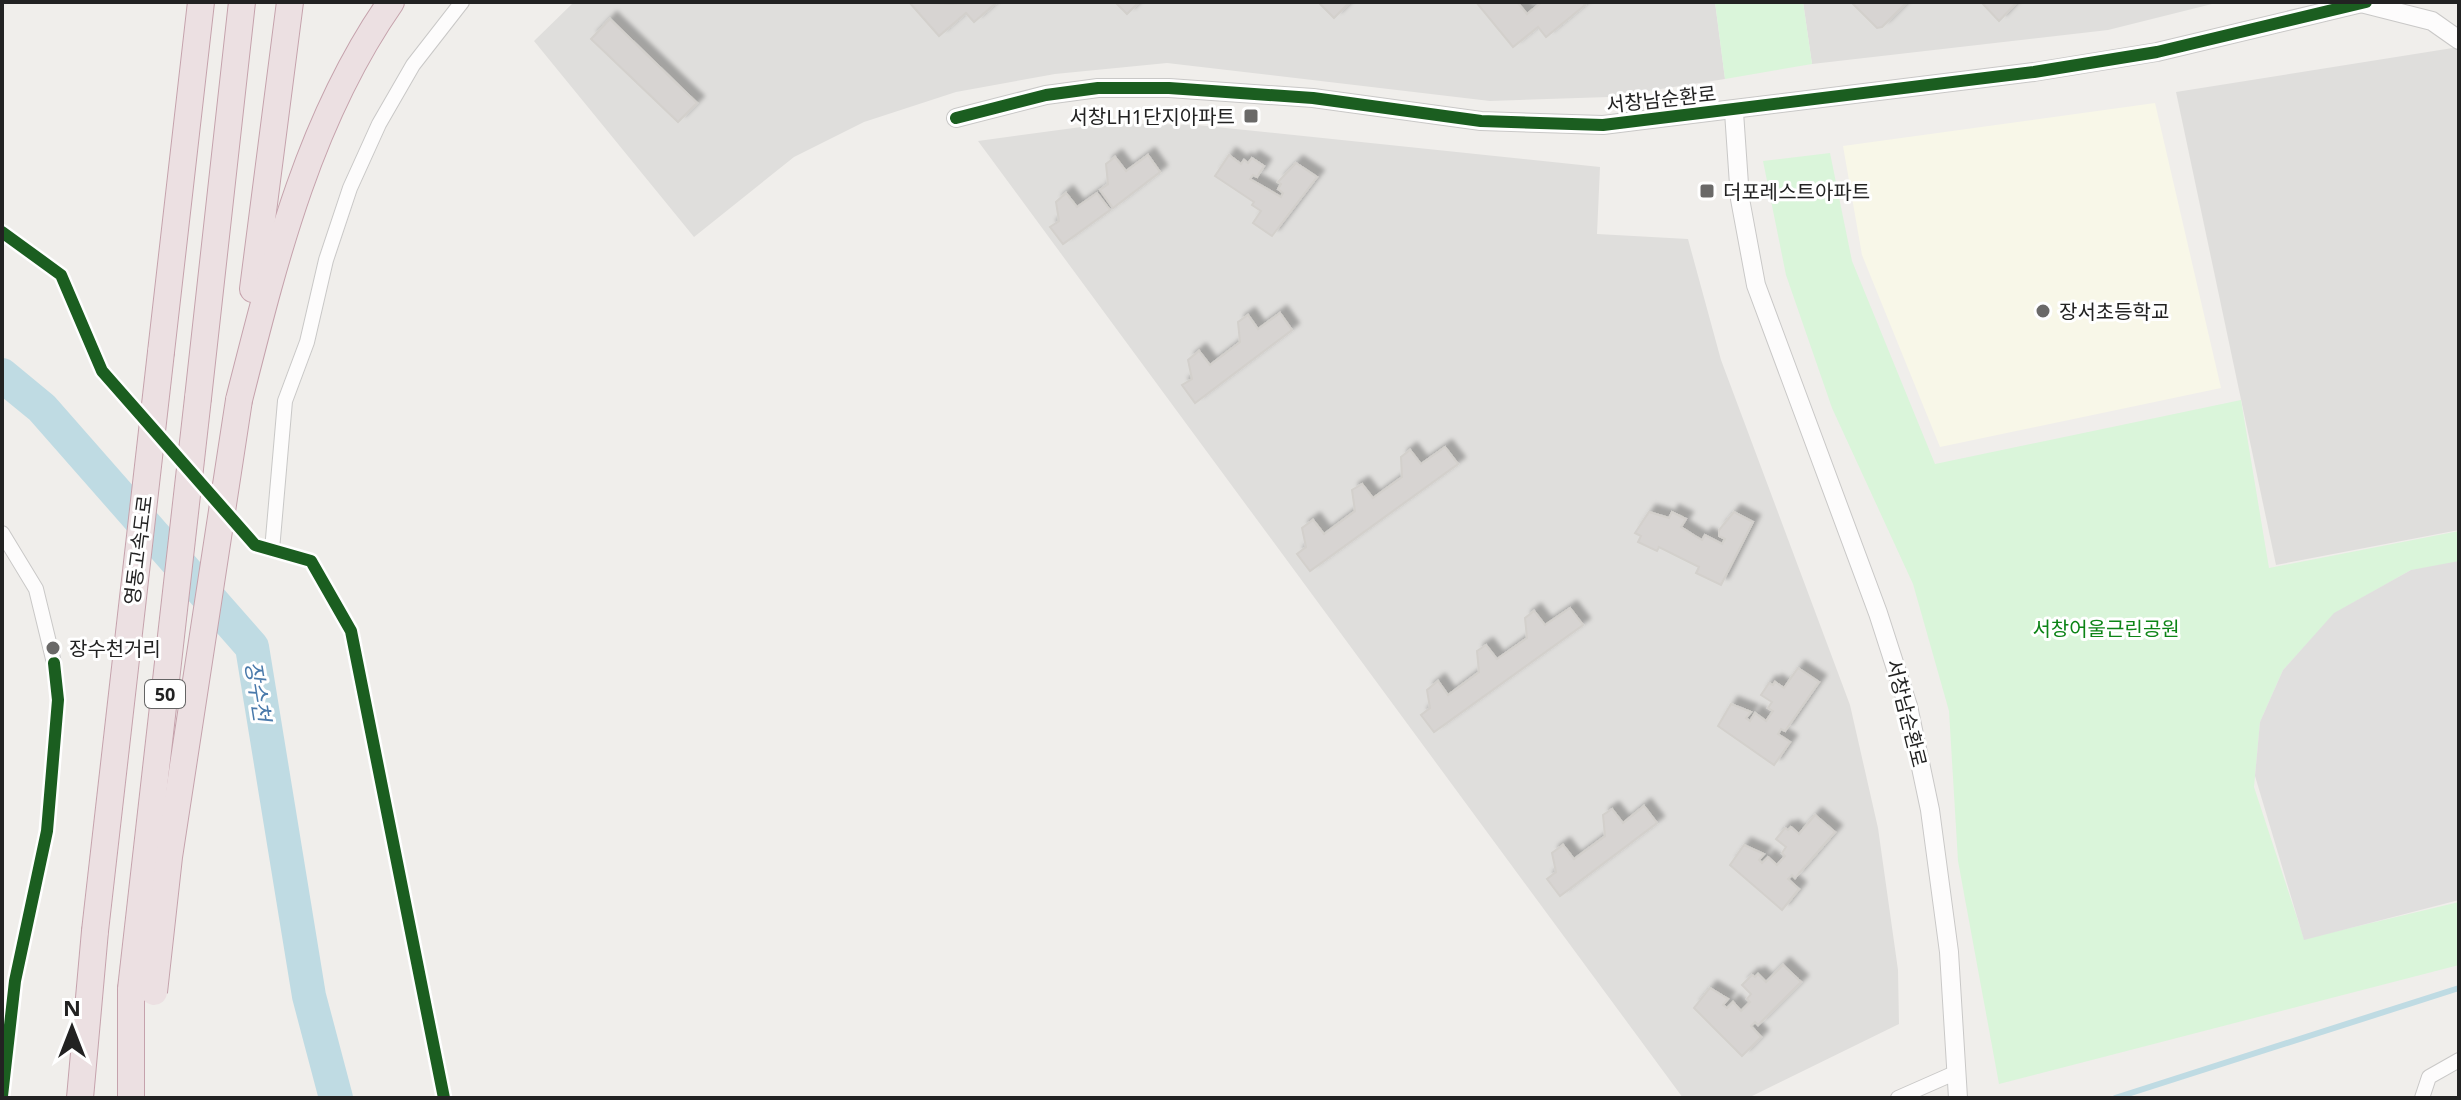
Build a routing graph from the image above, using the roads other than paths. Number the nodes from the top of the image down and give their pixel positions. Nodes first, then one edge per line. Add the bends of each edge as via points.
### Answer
1 (201, 2) edge
2 (242, 2) edge
3 (290, 2) edge
4 (391, 2) edge
5 (462, 2) edge
6 (2364, 2) edge
7 (2459, 40) edge
8 (1734, 112) junction
9 (956, 118) dead end
10 (2, 232) edge
11 (239, 400) junction
12 (2, 533) edge
13 (272, 550) junction
14 (54, 663) dead end
15 (143, 991) junction
16 (2459, 1060) edge
17 (1957, 1072) junction
18 (132, 1088) edge
19 (80, 1098) edge
20 (444, 1098) edge
21 (1898, 1098) edge
22 (1958, 1098) edge
23 (2422, 1098) edge

1 - 19 highway, 영동고속도로 / 50, bridge
2 - 15 highway, 영동고속도로 / 50, bridge via 198,398
3 - 11 highway
4 - 11 highway via 339,90 307,163 275,257
5 - 13 street via 413,65 350,188 285,401
6 - 7 street via 2432,21
6 - 8 street, 서창남순환로 via 2157,52
8 - 9 street, 서창남순환로 via 1603,125 1496,122 1313,98 1126,88 1046,95
8 - 17 street, 서창남순환로 via 1740,199 1756,285 1908,706 1930,810 1947,936
10 - 13 street via 61,275 102,371 255,545
11 - 15 highway, bridge via 169,857
12 - 14 street via 36,589
13 - 20 street via 311,561 351,631
15 - 18 highway, 영동고속도로 / 50
16 - 23 street via 2429,1077
17 - 21 street
17 - 22 street, 서창남순환로

